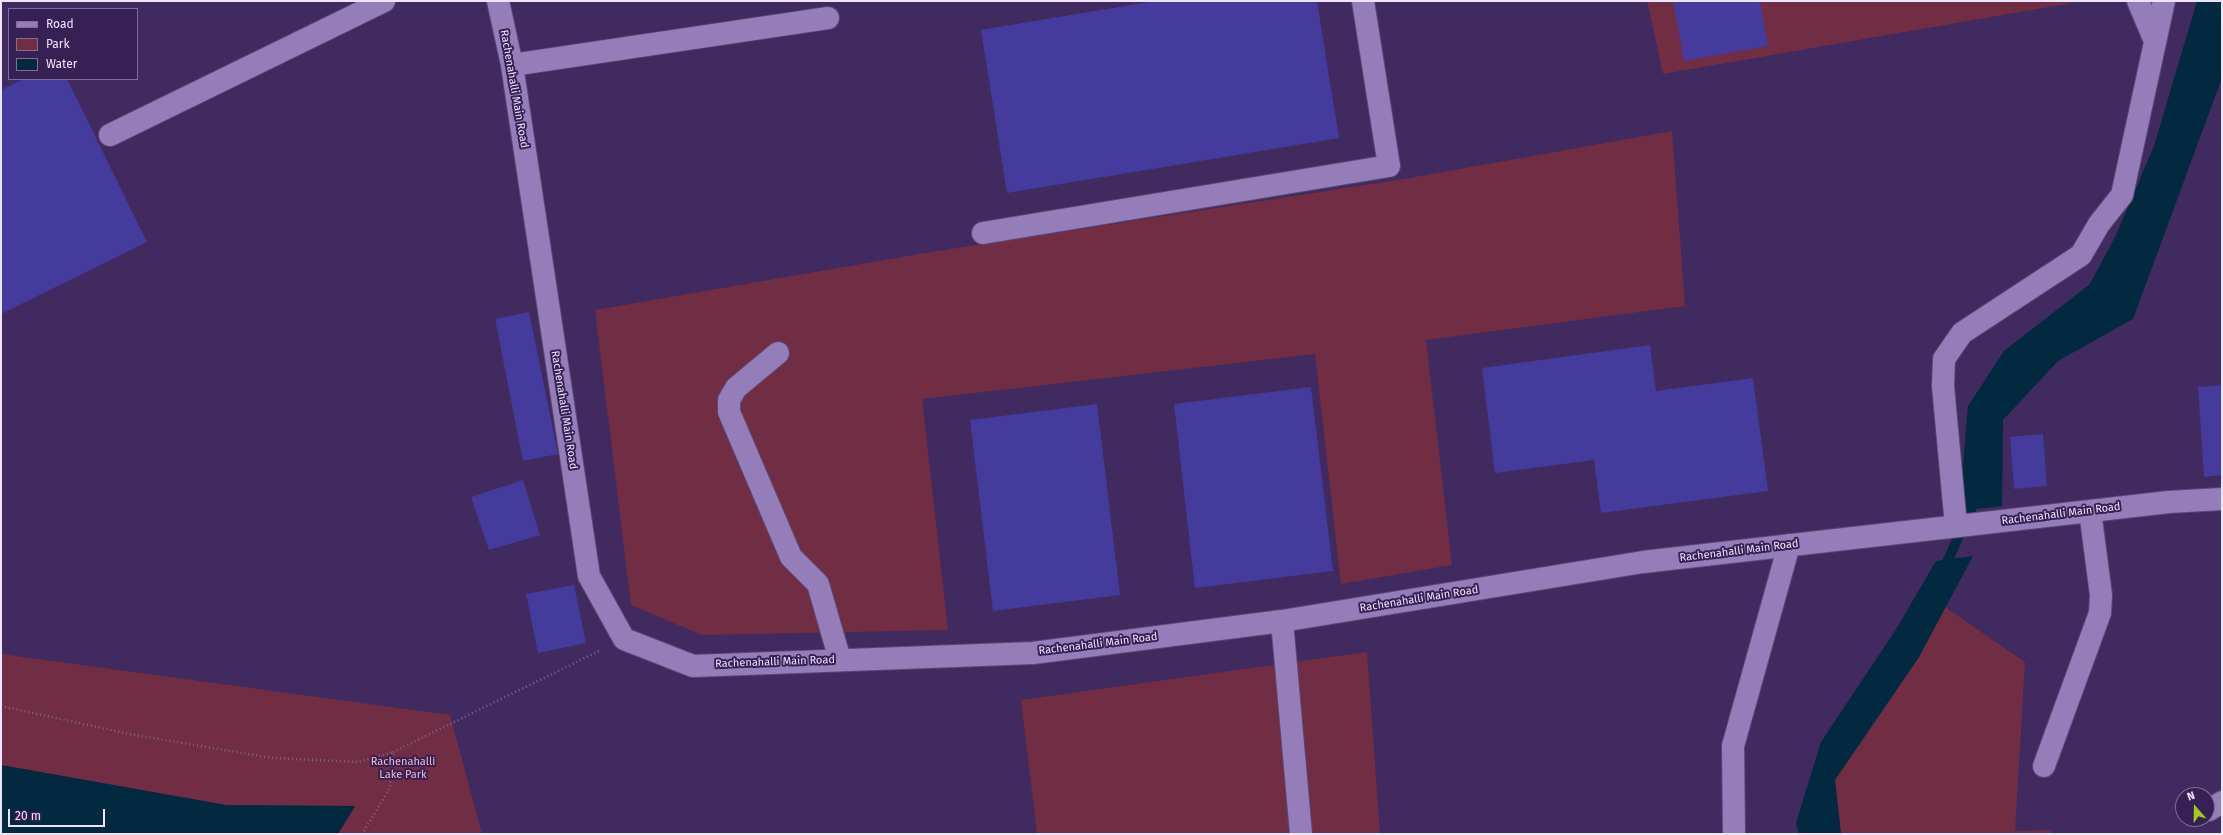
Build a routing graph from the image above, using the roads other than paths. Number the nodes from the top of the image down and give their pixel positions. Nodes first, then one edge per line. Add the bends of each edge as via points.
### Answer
1 (384, 1) edge
2 (498, 1) edge
3 (1363, 1) edge
4 (2138, 1) edge
5 (2164, 1) edge
6 (828, 18) dead end
7 (2155, 41) junction
8 (512, 65) junction
9 (110, 135) dead end
10 (983, 233) dead end
11 (778, 353) dead end
12 (2222, 499) edge
13 (2090, 511) junction
14 (1953, 526) junction
15 (1789, 545) junction
16 (1282, 621) junction
17 (840, 660) junction
18 (2044, 766) dead end
19 (1301, 834) edge
20 (1734, 834) edge

1 - 9 street
2 - 8 street, Rachenahalli Main Road
3 - 10 street via 1389,166
4 - 7 street
5 - 7 street
6 - 8 street
7 - 14 street via 2122,195 2099,224 2081,254 1962,333 1944,359 1943,386
8 - 17 street, Rachenahalli Main Road via 589,576 624,639 693,666
11 - 17 street via 736,388 729,400 729,412 791,557 818,584
12 - 13 street, Rachenahalli Main Road
13 - 14 street, Rachenahalli Main Road
13 - 18 street via 2101,595 2100,613
14 - 15 street, Rachenahalli Main Road
15 - 16 street, Rachenahalli Main Road via 1643,562
15 - 20 street via 1733,746
16 - 17 street, Rachenahalli Main Road via 1033,653
16 - 19 street

